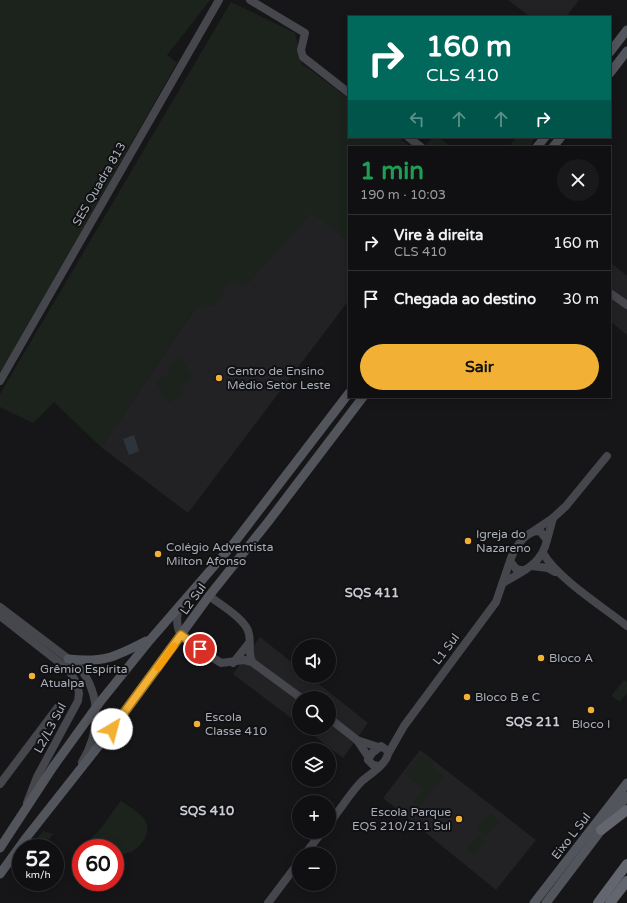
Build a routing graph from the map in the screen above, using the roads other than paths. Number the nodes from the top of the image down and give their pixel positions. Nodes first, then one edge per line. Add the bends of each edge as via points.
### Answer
1 (219, 0) edge
2 (250, 0) edge
3 (627, 30) edge
4 (611, 51) edge
5 (627, 51) edge
6 (611, 72) edge
7 (348, 92) edge
8 (409, 138) edge
9 (560, 138) edge
10 (420, 146) edge
11 (554, 146) edge
12 (611, 294) edge
13 (627, 305) edge
14 (0, 381) edge
15 (347, 396) edge
16 (362, 398) edge
17 (356, 406) junction
18 (334, 412) junction
19 (345, 421) junction
20 (607, 456) dead end
21 (553, 518) junction
22 (550, 531) junction
23 (532, 532) junction
24 (547, 540) junction
25 (234, 543) junction
26 (243, 554) junction
27 (545, 556) junction
28 (222, 558) junction
29 (510, 561) junction
30 (233, 566) junction
31 (532, 567) junction
32 (560, 574) junction
33 (517, 575) junction
34 (503, 583) junction
35 (209, 596) junction
36 (0, 607) edge
37 (178, 609) junction
38 (0, 616) edge
39 (627, 626) edge
40 (181, 635) junction
41 (150, 640) junction
42 (249, 643) junction
43 (68, 659) junction
44 (252, 662) junction
45 (233, 663) junction
46 (292, 691) edge
47 (58, 707) dead end
48 (336, 724) edge
49 (404, 726) junction
50 (398, 737) junction
51 (357, 740) junction
52 (380, 746) junction
53 (388, 754) junction
54 (369, 759) junction
55 (377, 769) junction
56 (73, 778) junction
57 (362, 782) junction
58 (627, 783) edge
59 (0, 784) edge
60 (627, 796) edge
61 (627, 803) edge
62 (24, 810) junction
63 (627, 810) edge
64 (336, 815) edge
65 (610, 817) junction
66 (601, 830) junction
67 (317, 839) edge
68 (310, 847) edge
69 (0, 848) edge
70 (627, 864) edge
71 (292, 871) edge
72 (0, 874) edge
73 (627, 881) edge
74 (268, 903) edge
75 (534, 903) edge
76 (546, 903) edge
77 (598, 903) edge
78 (610, 903) edge

1 - 14 street, SES Quadra 813
2 - 7 street via 305,33 300,50 303,57
3 - 4 main road
5 - 6 main road
8 - 10 street
9 - 11 main road
12 - 13 street
15 - 17 main road via 349,406
15 - 18 main road, L2 Sul
16 - 17 main road, L2 Sul
17 - 19 main road, L2 Sul
18 - 19 main road via 342,413
18 - 25 main road, L2 Sul
19 - 26 main road, L2 Sul
20 - 21 street
21 - 22 street
21 - 23 street
22 - 24 street
22 - 27 street
23 - 24 street via 540,531
23 - 29 street, L1 Sul via 515,550
24 - 27 street
25 - 26 main road via 235,552
25 - 28 main road, L2 Sul
26 - 30 main road, L2 Sul
27 - 31 street
27 - 32 street
28 - 30 main road via 231,560
28 - 37 main road, L2 Sul
29 - 31 street via 516,569
29 - 34 street, L1 Sul
30 - 35 main road, L2 Sul
31 - 32 street
31 - 33 street
31 - 33 street
32 - 39 street
33 - 34 street
34 - 49 street, L1 Sul via 496,602
35 - 40 main road, L2 Sul
35 - 42 street via 245,624 249,632
36 - 43 street
37 - 40 street via 177,625
37 - 41 main road, L2 Sul
38 - 62 street, L2/L3 Sul via 69,670 79,693 74,710 37,777
40 - 45 street via 221,663
40 - 56 main road, L2 Sul
41 - 43 main road via 115,657 90,662
41 - 62 main road, L2 Sul via 96,707
42 - 44 street
42 - 45 street
43 - 56 street via 85,674 96,710 94,736
44 - 45 street via 244,660
44 - 46 street
47 - 59 street
48 - 51 street
49 - 50 street, L1 Sul
49 - 52 street, L1 Sul
50 - 53 street, L1 Sul
50 - 55 street via 387,762
51 - 52 street
51 - 54 street
52 - 53 street via 386,748
52 - 54 street, L1 Sul
53 - 55 street, L1 Sul
54 - 55 street
54 - 57 street
55 - 57 street
56 - 72 main road, L2 Sul
57 - 64 street
58 - 75 main road, Eixo L Sul
60 - 65 main road, Eixo L Sul
61 - 65 main road
62 - 69 main road, L2 Sul
63 - 66 highway
65 - 66 main road, Eixo L Sul
66 - 76 main road, Eixo L Sul
67 - 68 street
70 - 77 highway
71 - 74 street
73 - 78 highway

